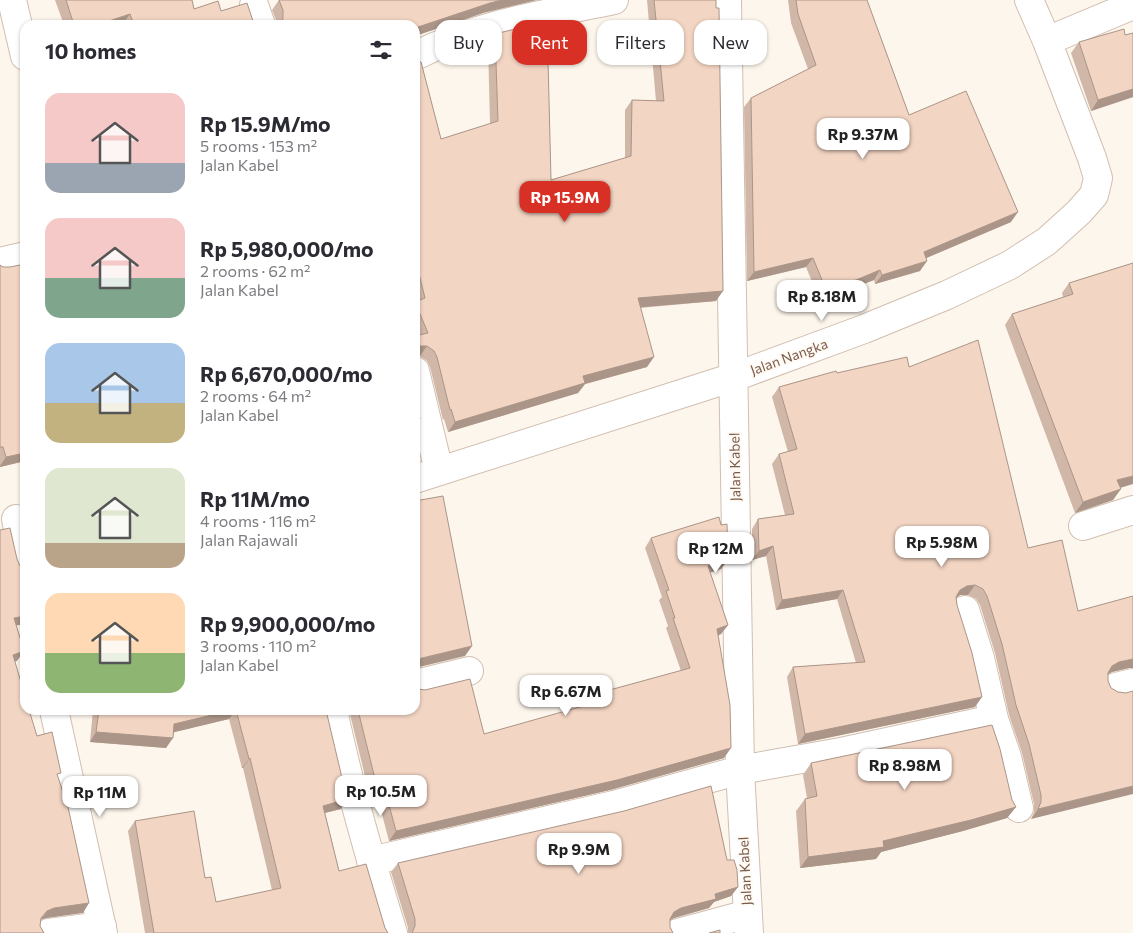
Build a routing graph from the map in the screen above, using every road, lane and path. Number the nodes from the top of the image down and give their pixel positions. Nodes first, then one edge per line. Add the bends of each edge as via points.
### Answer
1 (12, 0) edge
2 (614, 0) edge
3 (727, 0) edge
4 (1029, 0) edge
5 (1133, 5) edge
6 (20, 34) edge
7 (1047, 41) junction
8 (420, 54) edge
9 (20, 257) edge
10 (0, 262) edge
11 (734, 377) junction
12 (420, 414) edge
13 (427, 475) edge
14 (1133, 510) edge
15 (14, 519) edge
16 (1083, 526) dead end
17 (20, 544) edge
18 (965, 610) dead end
19 (469, 671) dead end
20 (420, 683) edge
21 (55, 715) edge
22 (334, 715) edge
23 (994, 719) junction
24 (740, 770) junction
25 (1019, 808) dead end
26 (371, 861) junction
27 (748, 924) edge
28 (103, 930) edge
29 (49, 933) edge
30 (393, 933) edge
31 (678, 933) edge

1 - 6 street
2 - 8 street via 496,24 458,36
3 - 11 street, Jalan Kabel
4 - 7 street, Jalan Nangka
5 - 7 street
7 - 11 street, Jalan Nangka via 1098,178 1094,195 1079,212 1047,242 948,296
9 - 10 street
11 - 13 street, Jalan Nangka
11 - 24 street, Jalan Kabel
12 - 13 street
14 - 16 street
15 - 17 street
18 - 23 street
19 - 20 street
21 - 28 street
22 - 26 street
23 - 24 street
23 - 25 street
24 - 26 street via 614,806
24 - 27 street, Jalan Kabel
26 - 30 street
27 - 31 street
28 - 29 street

